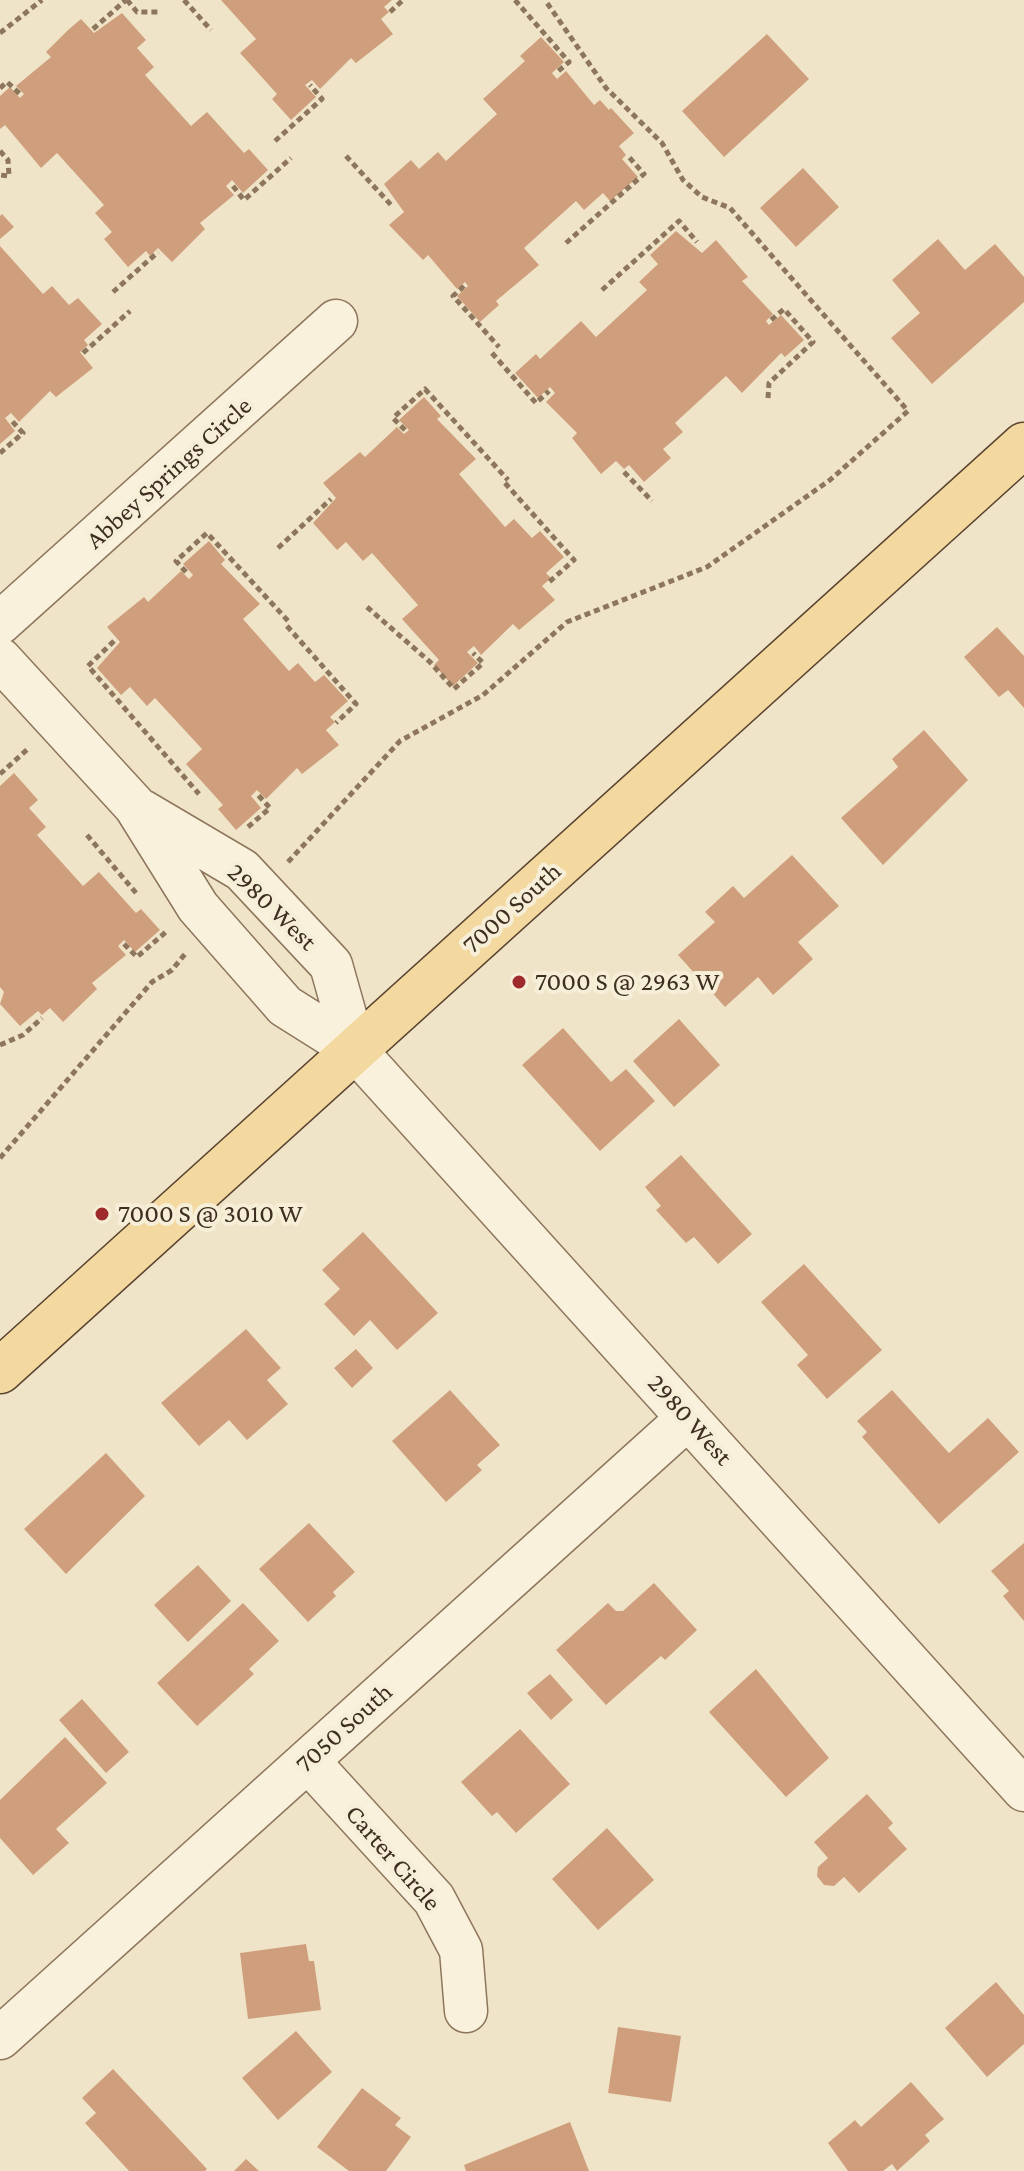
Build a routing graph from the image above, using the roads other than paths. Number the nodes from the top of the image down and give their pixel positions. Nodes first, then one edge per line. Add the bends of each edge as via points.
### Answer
1 (336, 321) dead end
2 (1024, 445) edge
3 (0, 623) edge
4 (0, 659) edge
5 (135, 806) junction
6 (355, 1050) junction
7 (0, 1371) edge
8 (688, 1418) junction
9 (308, 1761) junction
10 (1021, 1779) edge
11 (466, 2011) dead end
12 (0, 2038) edge

1 - 3 street, Abbey Springs Circle
2 - 6 main road, 7000 South
4 - 5 street, 2980 West
5 - 6 street, 2980 West via 198,907 285,1006
5 - 6 street, 2980 West via 242,870 331,965
6 - 7 main road, 7000 South
6 - 8 street, 2980 West
8 - 9 street, 7050 South
8 - 10 street, 2980 West
9 - 11 street, Carter Circle via 434,1899 461,1950
9 - 12 street, 7050 South

